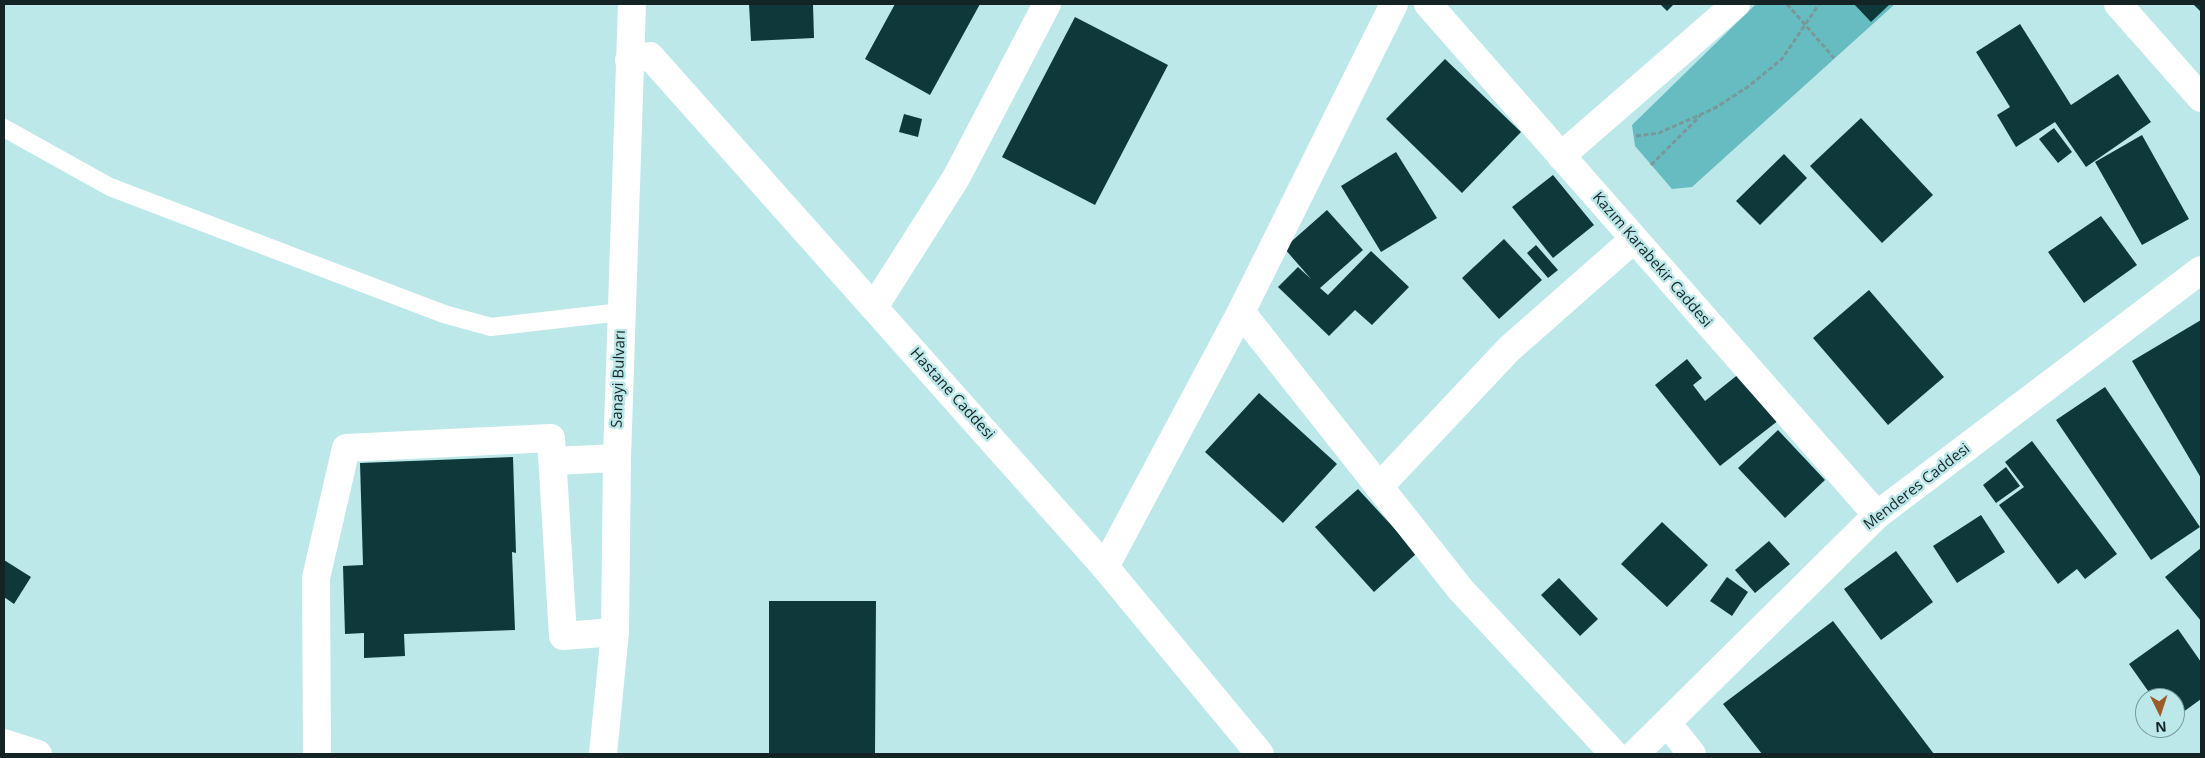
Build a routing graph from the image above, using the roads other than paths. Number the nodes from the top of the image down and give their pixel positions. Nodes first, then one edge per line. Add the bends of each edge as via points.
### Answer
1 (632, 4) edge
2 (1047, 4) edge
3 (1394, 4) edge
4 (1428, 4) edge
5 (1736, 4) edge
6 (2118, 4) edge
7 (629, 60) junction
8 (2201, 98) edge
9 (4, 128) edge
10 (1561, 156) junction
11 (1634, 239) junction
12 (2201, 270) edge
13 (874, 307) junction
14 (621, 312) junction
15 (1241, 312) junction
16 (616, 458) junction
17 (553, 462) junction
18 (1380, 487) junction
19 (1877, 515) junction
20 (1105, 567) junction
21 (615, 632) junction
22 (1667, 723) junction
23 (4, 743) edge
24 (38, 754) edge
25 (317, 754) edge
26 (603, 754) edge
27 (1260, 754) edge
28 (1614, 754) edge
29 (1635, 754) edge
30 (1692, 754) edge

1 - 7 street, Sanayi Bulvarı
2 - 13 street via 956,178
3 - 15 street
4 - 10 street, Kazım Karabekir Caddesi
5 - 10 street
6 - 8 street
7 - 13 street, Hastane Caddesi via 650,56
7 - 14 street, Sanayi Bulvarı
9 - 14 lane via 110,187 444,314 492,327
10 - 11 street, Kazım Karabekir Caddesi
11 - 18 street via 1509,349
11 - 19 street, Kazım Karabekir Caddesi
12 - 19 street, Menderes Caddesi
13 - 20 street, Hastane Caddesi
14 - 16 street, Sanayi Bulvarı
15 - 18 street
15 - 20 street
16 - 17 street
16 - 21 street, Sanayi Bulvarı
17 - 21 street via 563,636
17 - 25 street via 551,438 346,448 316,578
18 - 28 street via 1461,590
19 - 22 street, Menderes Caddesi
20 - 27 street, Hastane Caddesi
21 - 26 street, Sanayi Bulvarı
22 - 29 street, Menderes Caddesi
22 - 30 street
23 - 24 street

